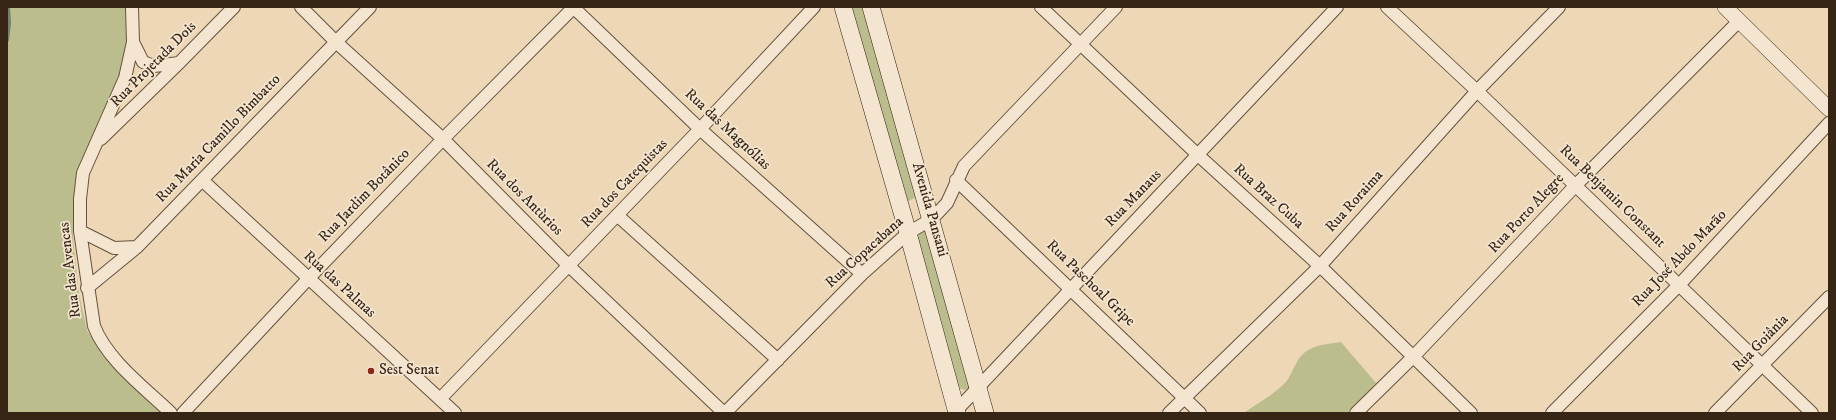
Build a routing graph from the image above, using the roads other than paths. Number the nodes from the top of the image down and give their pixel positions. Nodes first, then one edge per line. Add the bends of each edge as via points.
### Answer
1 (132, 7) edge
2 (234, 7) edge
3 (301, 7) edge
4 (370, 7) edge
5 (574, 7) edge
6 (814, 7) edge
7 (844, 7) edge
8 (870, 7) edge
9 (1041, 7) edge
10 (1116, 7) edge
11 (1337, 7) edge
12 (1387, 7) edge
13 (1559, 7) edge
14 (1725, 7) edge
15 (1739, 21) junction
16 (133, 42) junction
17 (336, 42) junction
18 (1080, 43) junction
19 (179, 63) junction
20 (1477, 91) junction
21 (1829, 109) edge
22 (1829, 123) edge
23 (700, 129) junction
24 (443, 138) junction
25 (96, 144) junction
26 (1198, 155) junction
27 (202, 180) junction
28 (956, 180) junction
29 (1576, 186) junction
30 (617, 215) junction
31 (932, 219) junction
32 (80, 230) junction
33 (908, 233) junction
34 (137, 247) junction
35 (568, 265) junction
36 (1320, 266) junction
37 (862, 274) junction
38 (308, 279) junction
39 (1680, 284) junction
40 (88, 288) junction
41 (1071, 289) junction
42 (1829, 296) edge
43 (1413, 357) junction
44 (778, 360) junction
45 (1763, 364) junction
46 (979, 386) junction
47 (1184, 397) junction
48 (440, 399) junction
49 (956, 412) edge
50 (171, 413) edge
51 (183, 413) edge
52 (455, 413) edge
53 (724, 413) edge
54 (985, 413) edge
55 (1169, 413) edge
56 (1200, 413) edge
57 (1356, 413) edge
58 (1471, 413) edge
59 (1552, 413) edge
60 (1715, 413) edge
61 (1812, 413) edge

1 - 16 street, Rua das Avencas
2 - 19 street, Rua Projetada Dois
3 - 17 street, Rua dos Antùrios
4 - 17 street, Rua Maria Camillo Bimbatto
5 - 23 street, Rua das Magnólias
5 - 24 street, Rua Jardim Botânico
6 - 23 street, Rua dos Catequistas
7 - 33 main road, Avenida Pansani
8 - 31 main road, Avenida Pansani
9 - 18 street, Rua Braz Cuba
10 - 18 street, Rua Copacabana
11 - 26 street, Rua Manaus
12 - 20 street, Rua Benjamin Constant
13 - 20 street, Rua Roraima
14 - 15 street
15 - 21 street
15 - 29 street, Rua Porto Alegre
16 - 19 street via 143,62 154,66
16 - 25 street, Rua das Avencas via 125,78
17 - 24 street, Rua dos Antùrios
17 - 27 street, Rua Maria Camillo Bimbatto
18 - 26 street, Rua Braz Cuba
18 - 28 street, Rua Copacabana via 964,166
19 - 25 street, Rua Projetada Dois
20 - 29 street, Rua Benjamin Constant
20 - 36 street, Rua Roraima
22 - 39 street, Rua José Abdo Marão
23 - 30 street, Rua dos Catequistas
23 - 37 street, Rua das Magnólias
24 - 35 street, Rua dos Antùrios
24 - 38 street, Rua Jardim Botânico
25 - 32 street, Rua das Avencas via 83,173
26 - 36 street, Rua Braz Cuba
26 - 41 street, Rua Manaus
27 - 34 street, Rua Maria Camillo Bimbatto
27 - 38 street, Rua das Palmas
28 - 31 street, Rua Copacabana via 947,203
28 - 41 street, Rua Paschoal Gripe
29 - 39 street, Rua Benjamin Constant
29 - 43 street, Rua Porto Alegre
30 - 35 street, Rua dos Catequistas
30 - 44 street
31 - 33 street, Rua Copacabana
31 - 46 main road, Avenida Pansani
32 - 34 street via 114,248
32 - 40 street, Rua das Avencas
33 - 37 street, Rua Copacabana
33 - 49 main road, Avenida Pansani
34 - 40 street, Rua Maria Camillo Bimbatto
35 - 48 street, Rua dos Catequistas
35 - 53 street, Rua dos Antùrios
36 - 43 street, Rua Braz Cuba
36 - 47 street, Rua Roraima
37 - 44 street, Rua Copacabana
38 - 48 street, Rua das Palmas
38 - 51 street, Rua Jardim Botânico
39 - 45 street, Rua Benjamin Constant
39 - 59 street, Rua José Abdo Marão
40 - 50 street, Rua das Avencas via 94,326 99,339 108,352
41 - 46 street, Rua Manaus
41 - 47 street, Rua Paschoal Gripe
42 - 45 street, Rua Goiânia
43 - 57 street, Rua Porto Alegre
43 - 58 street, Rua Braz Cuba
44 - 53 street, Rua Copacabana
45 - 60 street, Rua Goiânia
45 - 61 street, Rua Benjamin Constant
46 - 49 street, Rua Manaus
46 - 54 main road, Avenida Pansani
47 - 55 street, Rua Roraima
47 - 56 street, Rua Paschoal Gripe
48 - 52 street, Rua das Palmas

